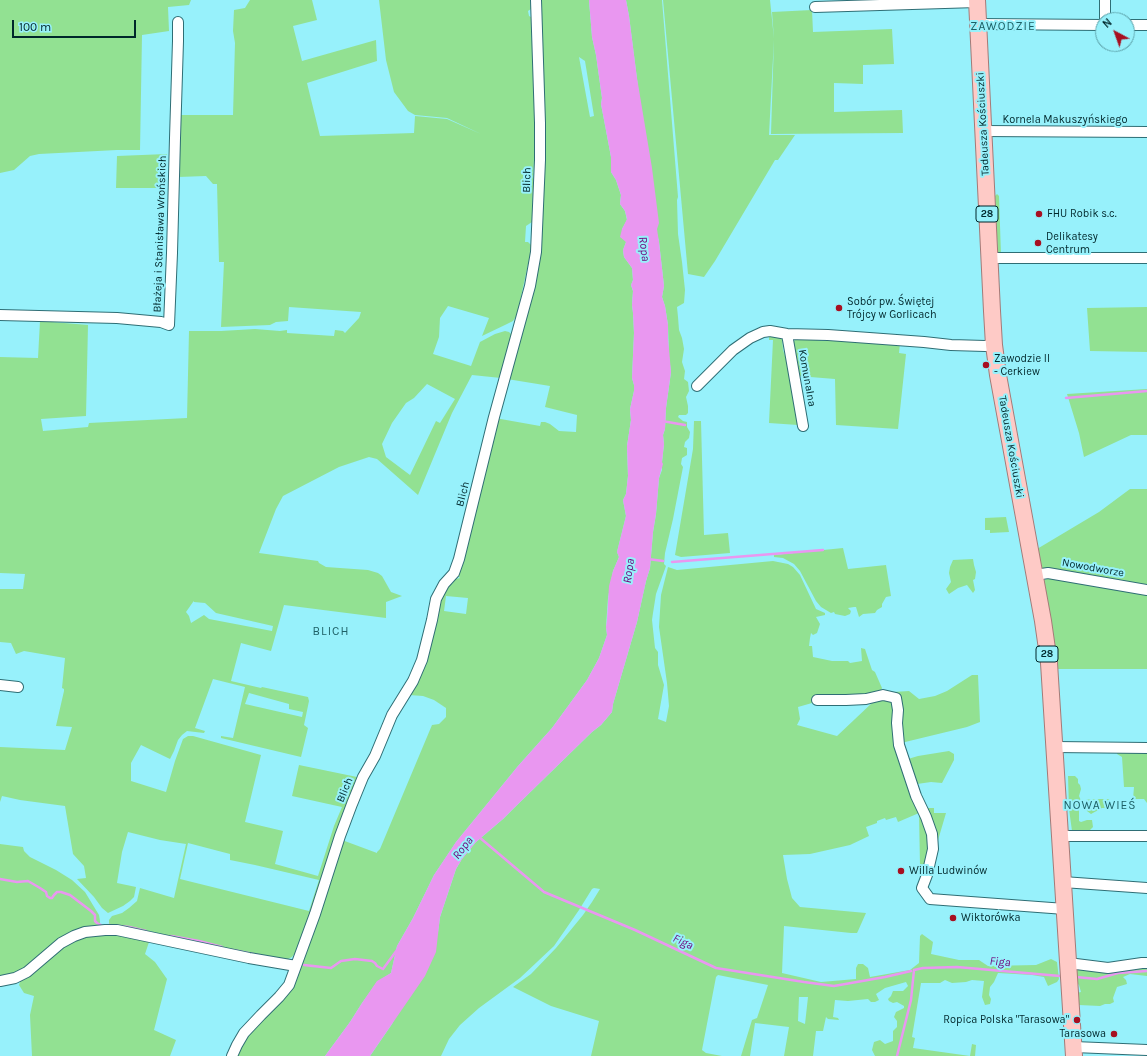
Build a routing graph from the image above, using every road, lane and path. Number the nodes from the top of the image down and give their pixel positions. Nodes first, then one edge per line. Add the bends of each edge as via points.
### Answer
1 (536, 0) edge
2 (1105, 0) edge
3 (977, 1) edge
4 (815, 7) dead end
5 (1105, 12) edge
6 (178, 22) dead end
7 (978, 24) junction
8 (1095, 25) edge
9 (1135, 25) edge
10 (1147, 25) edge
11 (983, 131) junction
12 (1147, 132) edge
13 (989, 258) junction
14 (1147, 258) edge
15 (0, 314) edge
16 (787, 334) junction
17 (994, 345) junction
18 (697, 386) dead end
19 (803, 426) dead end
20 (1035, 575) junction
21 (1147, 590) edge
22 (0, 685) edge
23 (18, 687) dead end
24 (817, 700) dead end
25 (1054, 748) junction
26 (1147, 748) edge
27 (1060, 836) junction
28 (1147, 836) edge
29 (1063, 882) junction
30 (1147, 888) edge
31 (1065, 909) junction
32 (1147, 963) edge
33 (1069, 965) junction
34 (296, 966) junction
35 (0, 981) edge
36 (1147, 1050) edge
37 (1074, 1052) edge
38 (232, 1056) edge

1 - 34 street, Blich via 540,160 536,252 530,286 459,559 454,573 436,599 422,660 413,681 392,715 352,804
2 - 5 street
3 - 4 street
3 - 7 main road, Tadeusza Kościuszki / 28
6 - 15 street, Błażeja i Stanisława Wrońskich via 169,325 117,318
7 - 8 street
7 - 11 main road, Tadeusza Kościuszki / 28
9 - 10 street
11 - 12 street, Kornela Makuszyńskiego
11 - 13 main road, Tadeusza Kościuszki / 28
13 - 14 street
13 - 17 main road, Tadeusza Kościuszki / 28
16 - 17 street via 951,345
16 - 18 street via 770,331 750,338 733,350
16 - 19 street, Komunalna
17 - 20 main road, Tadeusza Kościuszki / 28
20 - 21 street, Nowodworze via 1048,573
20 - 25 main road, Tadeusza Kościuszki / 28 via 1049,663
22 - 23 street
24 - 31 street via 866,699 883,695 896,698 899,745 932,834 933,849 922,888 930,899
25 - 26 street
25 - 27 main road, Tadeusza Kościuszki / 28
27 - 28 street
27 - 29 main road, Tadeusza Kościuszki / 28
29 - 30 street
29 - 31 main road, Tadeusza Kościuszki / 28
31 - 33 main road, Tadeusza Kościuszki / 28
32 - 33 street via 1108,968
33 - 37 main road, 28
34 - 35 street via 117,930 105,930 74,936 61,943 27,972
34 - 38 street, Blich via 289,985 244,1033
36 - 37 street

